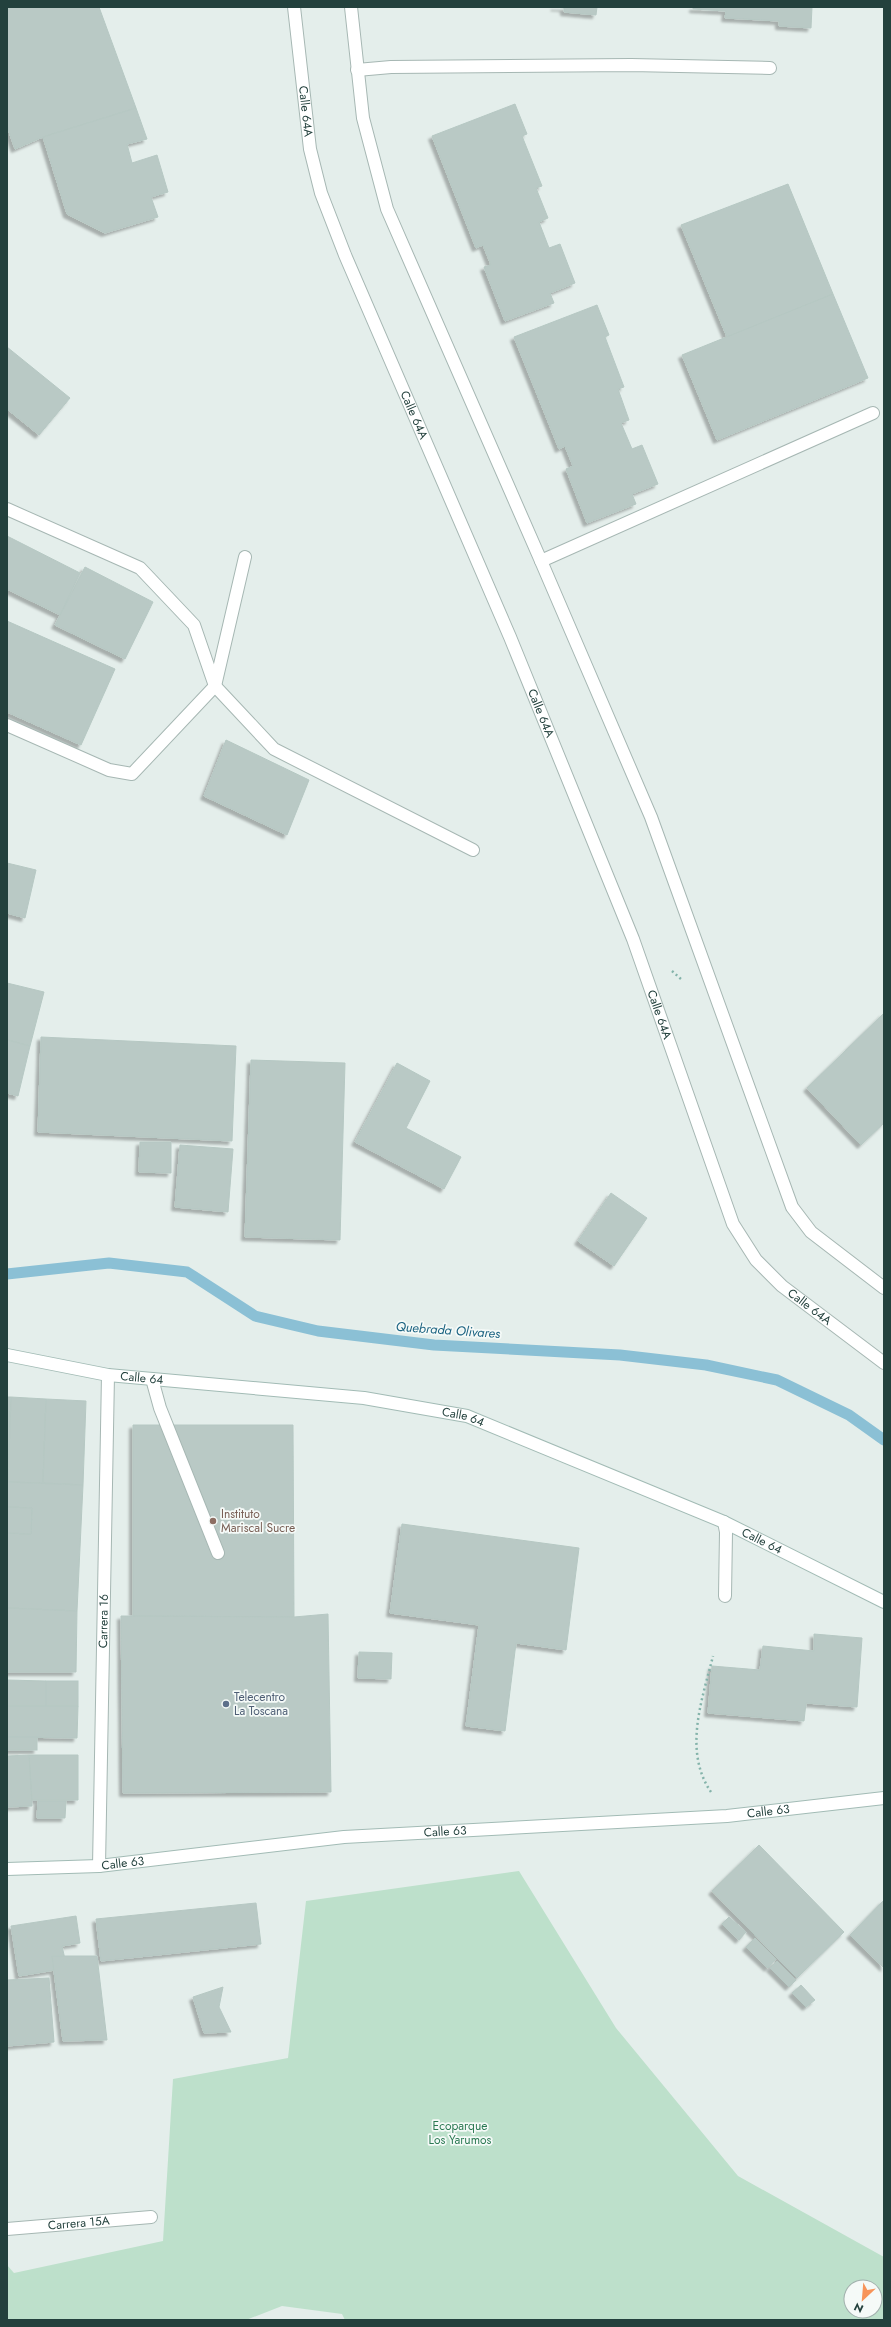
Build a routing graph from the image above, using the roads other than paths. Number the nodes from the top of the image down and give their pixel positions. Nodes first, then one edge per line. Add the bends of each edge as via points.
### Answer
1 (294, 7) edge
2 (351, 7) edge
3 (770, 68) dead end
4 (357, 70) junction
5 (872, 413) dead end
6 (7, 508) edge
7 (245, 557) dead end
8 (541, 561) junction
9 (216, 686) junction
10 (7, 725) edge
11 (473, 850) dead end
12 (884, 1288) edge
13 (7, 1355) edge
14 (884, 1363) edge
15 (108, 1375) junction
16 (152, 1379) junction
17 (724, 1522) junction
18 (218, 1553) dead end
19 (725, 1596) dead end
20 (884, 1602) edge
21 (884, 1798) edge
22 (99, 1866) junction
23 (7, 1869) edge
24 (151, 2217) dead end
25 (7, 2228) edge

1 - 14 street, Calle 64A via 310,149 321,193 510,637 633,939 733,1224 756,1260 782,1286
2 - 4 street
3 - 4 street via 631,65 391,67
4 - 8 street via 363,118 387,209
5 - 8 street
6 - 9 street via 140,568 194,625
7 - 9 street
8 - 12 street via 651,817 792,1208 811,1232
9 - 10 street via 132,774 109,770
9 - 11 street via 274,749
13 - 15 street, Calle 64
15 - 16 street, Calle 64
15 - 22 street, Carrera 16
16 - 17 street, Calle 64 via 364,1398 467,1416
16 - 18 street via 160,1408
17 - 19 street
17 - 20 street, Calle 64
21 - 22 street, Calle 63 via 727,1816 344,1837
22 - 23 street, Calle 63
24 - 25 street, Carrera 15A

